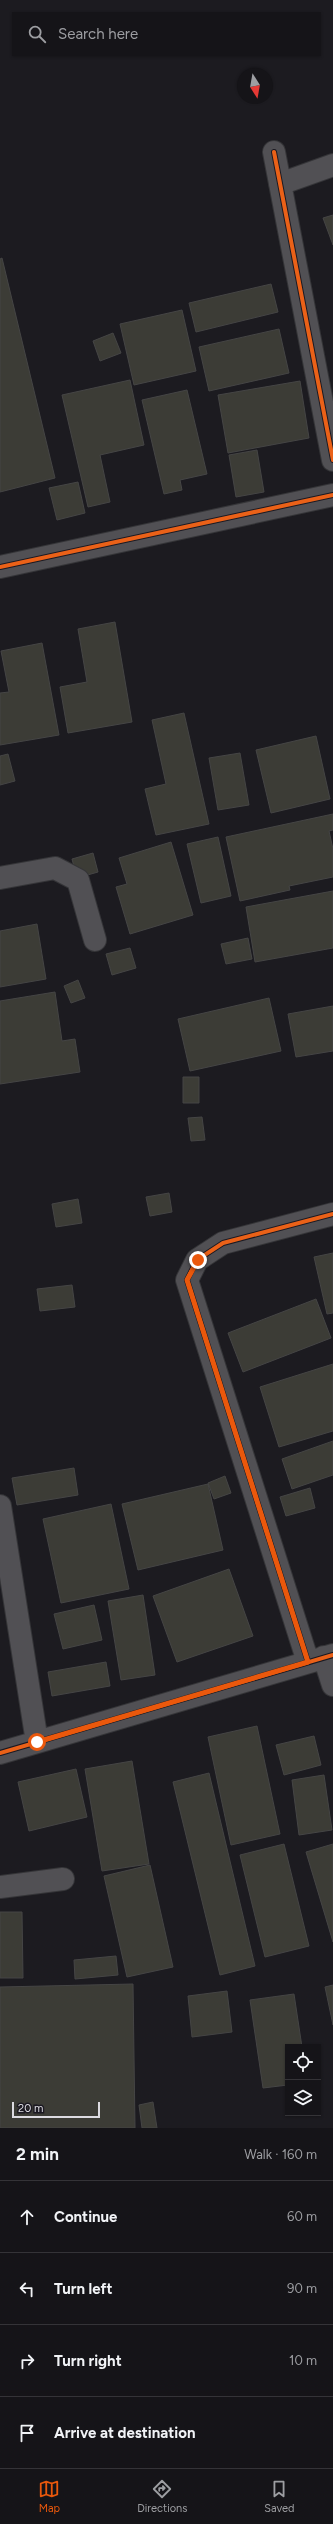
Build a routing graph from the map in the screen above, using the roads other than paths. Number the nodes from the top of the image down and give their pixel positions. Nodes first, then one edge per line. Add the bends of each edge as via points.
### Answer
1 (274, 152) dead end
2 (333, 165) edge
3 (280, 184) junction
4 (333, 460) edge
5 (333, 495) edge
6 (0, 567) edge
7 (0, 878) edge
8 (95, 940) dead end
9 (333, 1214) edge
10 (0, 1506) edge
11 (322, 1658) edge
12 (333, 1685) edge
13 (37, 1742) junction
14 (0, 1753) edge
15 (63, 1879) dead end
16 (0, 1887) edge

1 - 3 street
2 - 3 street
3 - 4 street
5 - 6 street
7 - 8 street via 55,868 78,880
9 - 11 street via 223,1243 198,1260 187,1280
10 - 13 street
11 - 12 street
11 - 13 street
13 - 14 street
15 - 16 street

